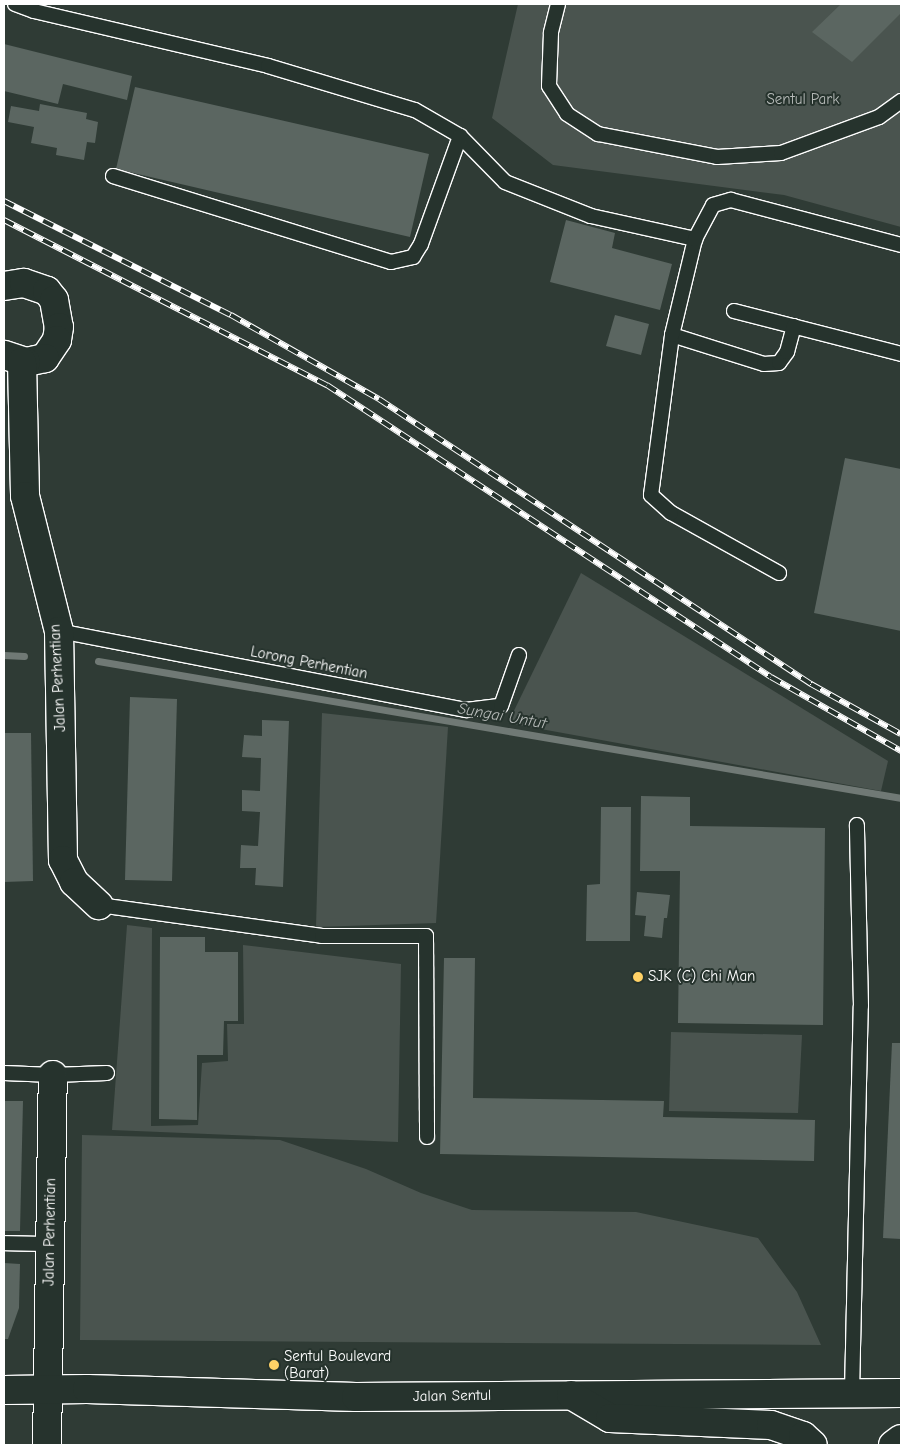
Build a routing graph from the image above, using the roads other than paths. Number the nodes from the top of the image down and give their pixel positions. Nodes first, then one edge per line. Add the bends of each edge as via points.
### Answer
1 (15, 4) edge
2 (558, 4) edge
3 (901, 101) edge
4 (460, 136) junction
5 (113, 176) dead end
6 (695, 239) junction
7 (901, 245) edge
8 (4, 286) edge
9 (734, 311) dead end
10 (794, 326) junction
11 (672, 335) junction
12 (901, 354) edge
13 (20, 359) edge
14 (780, 573) dead end
15 (59, 631) junction
16 (520, 655) dead end
17 (857, 825) dead end
18 (100, 905) joint
19 (4, 1073) edge
20 (107, 1073) dead end
21 (53, 1075) junction
22 (427, 1137) dead end
23 (4, 1243) edge
24 (49, 1244) junction
25 (48, 1389) junction
26 (4, 1390) edge
27 (852, 1392) junction
28 (901, 1392) edge
29 (571, 1395) junction
30 (901, 1439) edge
31 (47, 1445) edge
32 (813, 1445) edge
33 (893, 1445) edge

1 - 4 lane via 268,66 415,110
2 - 3 lane via 551,33 549,86 567,114 598,134 717,157 781,153 879,117
4 - 5 lane via 414,257 391,262
4 - 6 lane via 505,182 590,216
6 - 7 lane via 713,205 732,200
6 - 11 lane
8 - 13 main road via 37,286 54,300 59,327 57,340 45,358
9 - 10 lane
10 - 11 lane via 787,352 779,364 764,364
10 - 12 lane
11 - 14 lane via 651,495 671,513
13 - 15 main road, Jalan Perhentian via 25,496
15 - 16 lane, Lorong Perhentian via 466,710 501,706
15 - 18 main road, Jalan Perhentian via 63,860 74,882
17 - 27 lane via 861,1006
18 - 22 lane via 322,936 426,936
19 - 21 lane
20 - 21 lane
21 - 24 main road, Jalan Perhentian
23 - 24 lane
24 - 25 main road, Jalan Perhentian
25 - 26 main road, Jalan Sentul
25 - 29 main road, Jalan Sentul via 356,1398
25 - 31 main road, Jalan Perhentian
27 - 28 main road, Jalan Sentul
27 - 29 main road, Jalan Sentul
29 - 32 main road via 610,1418 771,1425 803,1436
30 - 33 main road

